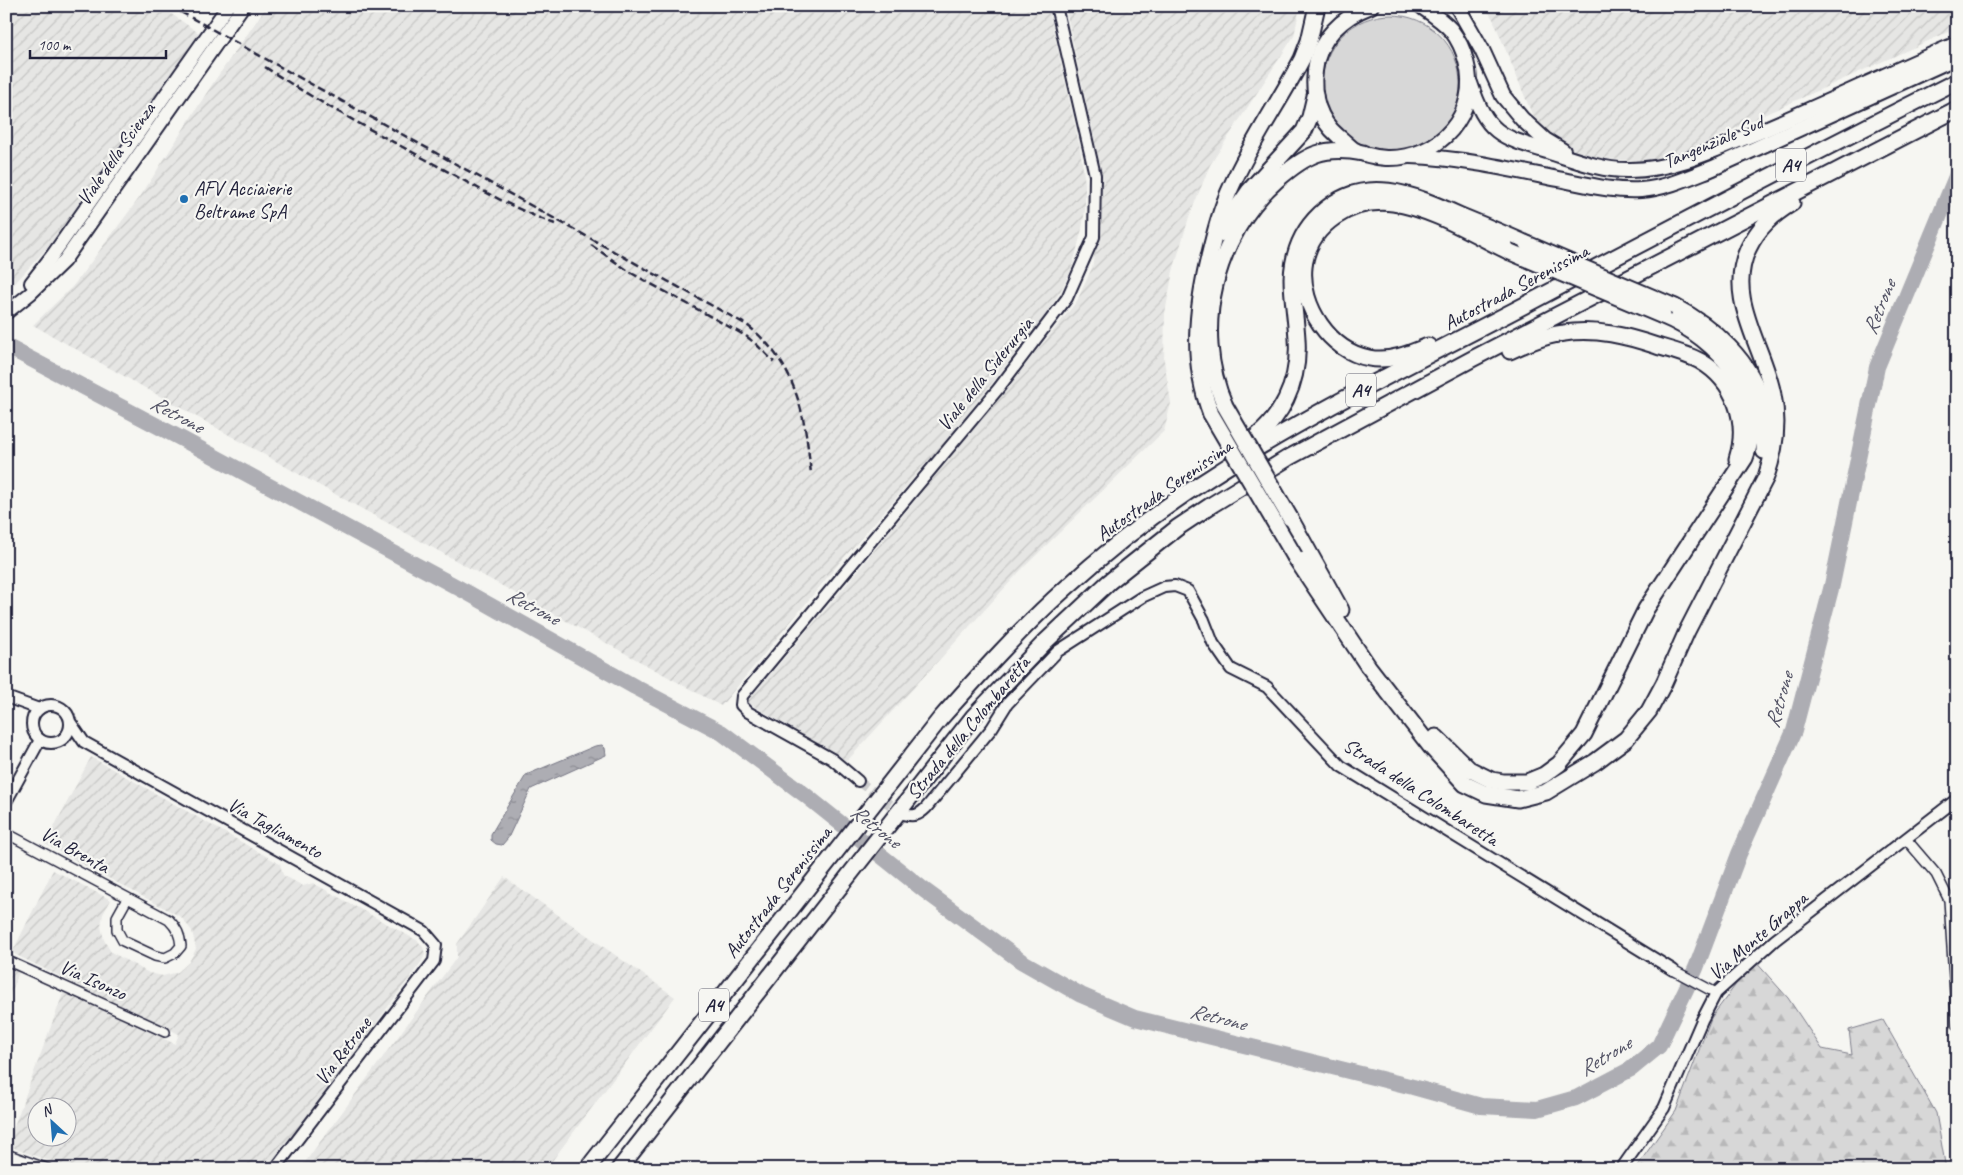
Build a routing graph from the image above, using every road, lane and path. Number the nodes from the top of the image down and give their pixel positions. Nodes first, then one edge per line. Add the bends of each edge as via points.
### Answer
1 (228, 6) edge
2 (243, 6) edge
3 (1056, 6) edge
4 (1317, 6) edge
5 (1371, 6) edge
6 (1412, 6) edge
7 (1457, 6) edge
8 (1426, 10) edge
9 (1347, 12) edge
10 (1957, 44) edge
11 (1957, 57) edge
12 (1888, 80) junction
13 (1957, 81) edge
14 (1470, 83) junction
15 (1315, 96) junction
16 (1957, 109) edge
17 (1363, 153) junction
18 (1411, 156) junction
19 (1580, 162) junction
20 (1678, 224) junction
21 (1205, 274) junction
22 (1669, 312) junction
23 (1305, 449) junction
24 (1757, 496) junction
25 (1716, 504) junction
26 (1067, 587) junction
27 (8, 698) edge
28 (39, 709) junction
29 (33, 719) junction
30 (71, 723) junction
31 (40, 740) junction
32 (84, 742) junction
33 (53, 744) junction
34 (858, 781) tunnel mouth
35 (1957, 799) edge
36 (6, 802) edge
37 (903, 814) dead end
38 (6, 832) edge
39 (1906, 839) junction
40 (128, 899) junction
41 (436, 954) joint
42 (6, 960) edge
43 (1673, 970) joint
44 (1716, 993) junction
45 (1957, 1025) edge
46 (165, 1032) dead end
47 (6, 1154) edge
48 (48, 1169) edge
49 (275, 1169) edge
50 (586, 1169) edge
51 (619, 1169) edge
52 (1621, 1169) edge

1 - 2 main road, Viale della Scienza via 52,256 6,313 64,261
3 - 34 street, Viale della Siderurgia via 1095,175 1094,237 1068,298 998,389 742,696 741,704 748,712 832,758
4 - 21 highway via 1302,58 1232,185 1215,230
5 - 9 highway
6 - 8 highway, Tangenziale Sud
7 - 19 highway via 1503,96 1545,140
8 - 14 highway, Tangenziale Sud via 1450,30 1462,47
9 - 15 highway via 1320,51 1315,64
10 - 12 highway, Tangenziale Sud
11 - 12 highway, Tangenziale Sud
12 - 18 highway, Tangenziale Sud via 1713,168 1676,182 1640,190 1576,183 1441,157
12 - 19 highway, Tangenziale Sud via 1680,161 1629,170
13 - 20 highway, Autostrada Serenissima / A4
14 - 18 highway via 1463,112 1453,129 1433,147
14 - 19 highway, Tangenziale Sud via 1489,125 1504,136
15 - 17 highway via 1332,131 1353,149
15 - 21 highway via 1304,131 1249,191 1225,225
16 - 23 highway, Autostrada Serenissima / A4 via 1472,359
16 - 24 highway via 1784,208 1766,222 1752,241 1741,269 1741,292 1769,377 1776,421 1772,459
17 - 18 highway via 1375,157
17 - 25 highway, bridge via 1338,150 1306,157 1257,201 1233,237 1219,270 1210,318 1212,366 1225,406 1342,613 1441,743 1469,769 1491,780 1516,783 1535,779 1551,770 1570,753 1584,734 1646,609
20 - 22 highway, bridge via 1552,282 1416,352 1392,358 1359,355 1334,340 1319,322 1305,288 1304,268 1306,257 1324,226 1342,212 1378,202 1406,206 1508,251
20 - 26 highway, Autostrada Serenissima / A4 via 1286,431 1210,477
21 - 24 highway, bridge via 1196,345 1202,386 1211,414 1295,557 1368,666 1465,784 1486,794 1518,799 1546,792 1626,739 1650,711 1687,630
22 - 24 highway via 1699,320 1724,342 1744,367 1758,393 1765,437
22 - 25 highway via 1728,362 1748,404 1750,446
22 - 26 highway, bridge via 1527,244 1425,200 1393,191 1360,193 1344,198 1325,209 1304,233 1295,257 1292,287 1297,362 1292,386 1279,412 1258,436 1182,487 1096,555
23 - 25 highway via 1398,408 1532,341 1565,332 1604,332 1639,340 1699,361 1720,376 1734,396 1739,410 1740,442 1733,471
23 - 51 highway, Autostrada Serenissima / A4 via 1177,528 1108,582 1011,676 973,717
26 - 50 highway, Autostrada Serenissima / A4 via 940,719
27 - 28 street, Via Tagliamento
27 - 29 street, Via Tagliamento
28 - 29 street
28 - 30 street, Via Tagliamento via 49,705 62,707 70,716
29 - 31 street via 32,729
30 - 32 street, Via Tagliamento
30 - 33 street via 65,738
31 - 33 street
31 - 36 street
32 - 33 street
32 - 41 street, Via Tagliamento via 424,932 436,945
35 - 39 street, Via Monte Grappa
37 - 43 street, Strada della Colombaretta via 919,814 926,808 992,728 1007,704 1058,651 1142,597 1164,587 1175,586 1188,591 1213,643 1231,669 1267,687 1341,766
38 - 40 street, Via Brenta
39 - 44 street, Via Monte Grappa via 1775,940
39 - 45 street via 1936,874 1949,900
40 - 40 street, Via Brenta via 169,920 176,927 181,946 175,953 165,958 155,956 123,941 117,930 117,918
41 - 49 street, Via Retrone via 434,961
42 - 46 street, Via Isonzo
43 - 44 street
44 - 52 street, Via Monte Grappa via 1664,1108
47 - 48 street

